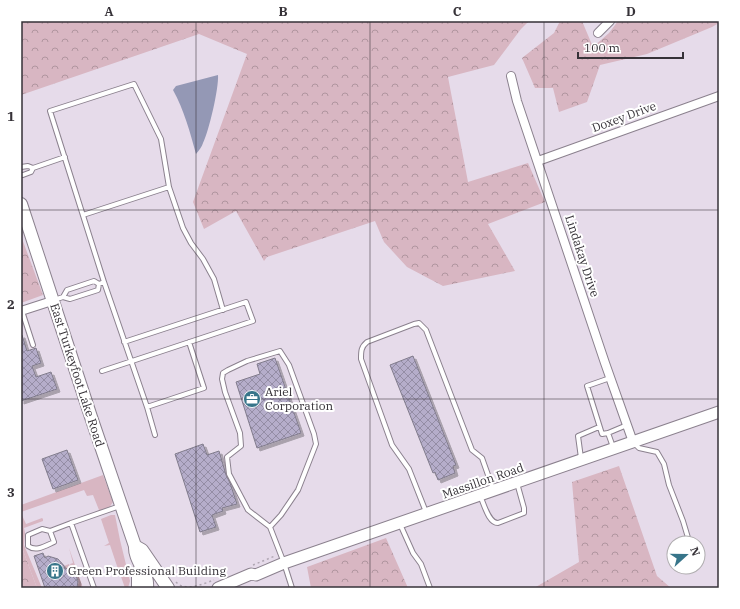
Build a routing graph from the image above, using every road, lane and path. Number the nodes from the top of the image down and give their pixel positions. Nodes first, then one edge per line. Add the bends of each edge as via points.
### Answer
1 (610, 21) edge
2 (598, 33) dead end
3 (511, 76) dead end
4 (719, 96) edge
5 (65, 157) junction
6 (538, 161) junction
7 (21, 167) edge
8 (33, 168) junction
9 (21, 175) edge
10 (169, 187) junction
11 (21, 204) edge
12 (83, 215) junction
13 (102, 283) junction
14 (58, 299) junction
15 (21, 310) edge
16 (223, 310) junction
17 (124, 342) junction
18 (190, 342) junction
19 (33, 345) dead end
20 (131, 361) junction
21 (102, 371) dead end
22 (610, 378) junction
23 (147, 407) junction
24 (719, 412) edge
25 (627, 425) junction
26 (599, 427) junction
27 (608, 433) junction
28 (155, 435) dead end
29 (633, 442) junction
30 (614, 449) junction
31 (581, 461) junction
32 (517, 483) junction
33 (494, 491) junction
34 (480, 496) junction
35 (120, 506) junction
36 (427, 514) junction
37 (71, 523) junction
38 (400, 523) junction
39 (270, 526) junction
40 (50, 531) junction
41 (687, 535) edge
42 (135, 546) junction
43 (282, 559) junction
44 (141, 567) junction
45 (253, 570) junction
46 (170, 583) edge
47 (217, 583) edge
48 (94, 588) edge
49 (138, 588) edge
50 (147, 588) edge
51 (235, 588) edge
52 (292, 588) edge
53 (430, 588) edge

1 - 2 street
3 - 6 street, Lindakay Drive
4 - 6 street, Doxey Drive
5 - 8 lane
5 - 10 lane via 50,111 134,84 161,139
5 - 12 lane
6 - 22 street, Lindakay Drive
7 - 8 lane
8 - 9 lane via 31,172
10 - 12 lane
10 - 16 lane via 183,228 214,279
11 - 14 main road, East Turkeyfoot Lake Road
12 - 13 lane
13 - 14 lane via 94,281 67,290
13 - 14 lane via 98,290 70,299
13 - 17 lane
14 - 15 street
14 - 35 main road, East Turkeyfoot Lake Road
15 - 19 lane
16 - 17 lane
16 - 18 lane via 246,302 254,321
17 - 20 lane
18 - 20 lane
18 - 23 lane via 204,388
20 - 21 lane
20 - 23 lane
22 - 25 street, Lindakay Drive
22 - 26 lane via 587,386
23 - 28 lane
24 - 29 main road, Massillon Road
25 - 27 lane
25 - 29 street, Lindakay Drive
26 - 27 lane via 602,434
26 - 31 lane via 578,436
27 - 30 lane
29 - 30 main road, Massillon Road
29 - 41 lane via 639,448 657,452 664,464
30 - 31 main road, Massillon Road
31 - 32 main road, Massillon Road
32 - 33 main road, Massillon Road
32 - 34 lane via 524,513 498,523 491,520
33 - 34 main road, Massillon Road
33 - 36 lane via 482,458 472,450 426,330 419,323 414,324 367,342 363,345 361,359 392,445 409,469
34 - 36 main road, Massillon Road
35 - 37 lane
35 - 42 main road, East Turkeyfoot Lake Road
36 - 38 main road, Massillon Road
37 - 40 lane
37 - 48 lane
38 - 43 main road, Massillon Road
38 - 53 lane
39 - 39 lane via 298,490 316,444 289,365 280,351 228,370 222,379 224,392 240,433 241,446 227,457 229,474 248,510
39 - 43 lane
40 - 40 lane via 42,529 28,535 28,546 37,549 54,542
42 - 44 main road, East Turkeyfoot Lake Road
42 - 46 main road, East Turkeyfoot Lake Road via 142,550
43 - 45 main road, Massillon Road
43 - 45 path
43 - 52 lane
44 - 49 main road via 138,573
44 - 50 main road, East Turkeyfoot Lake Road via 145,573
45 - 47 main road, Massillon Road via 250,574
45 - 51 main road, Massillon Road via 253,580
46 - 47 path via 196,586

